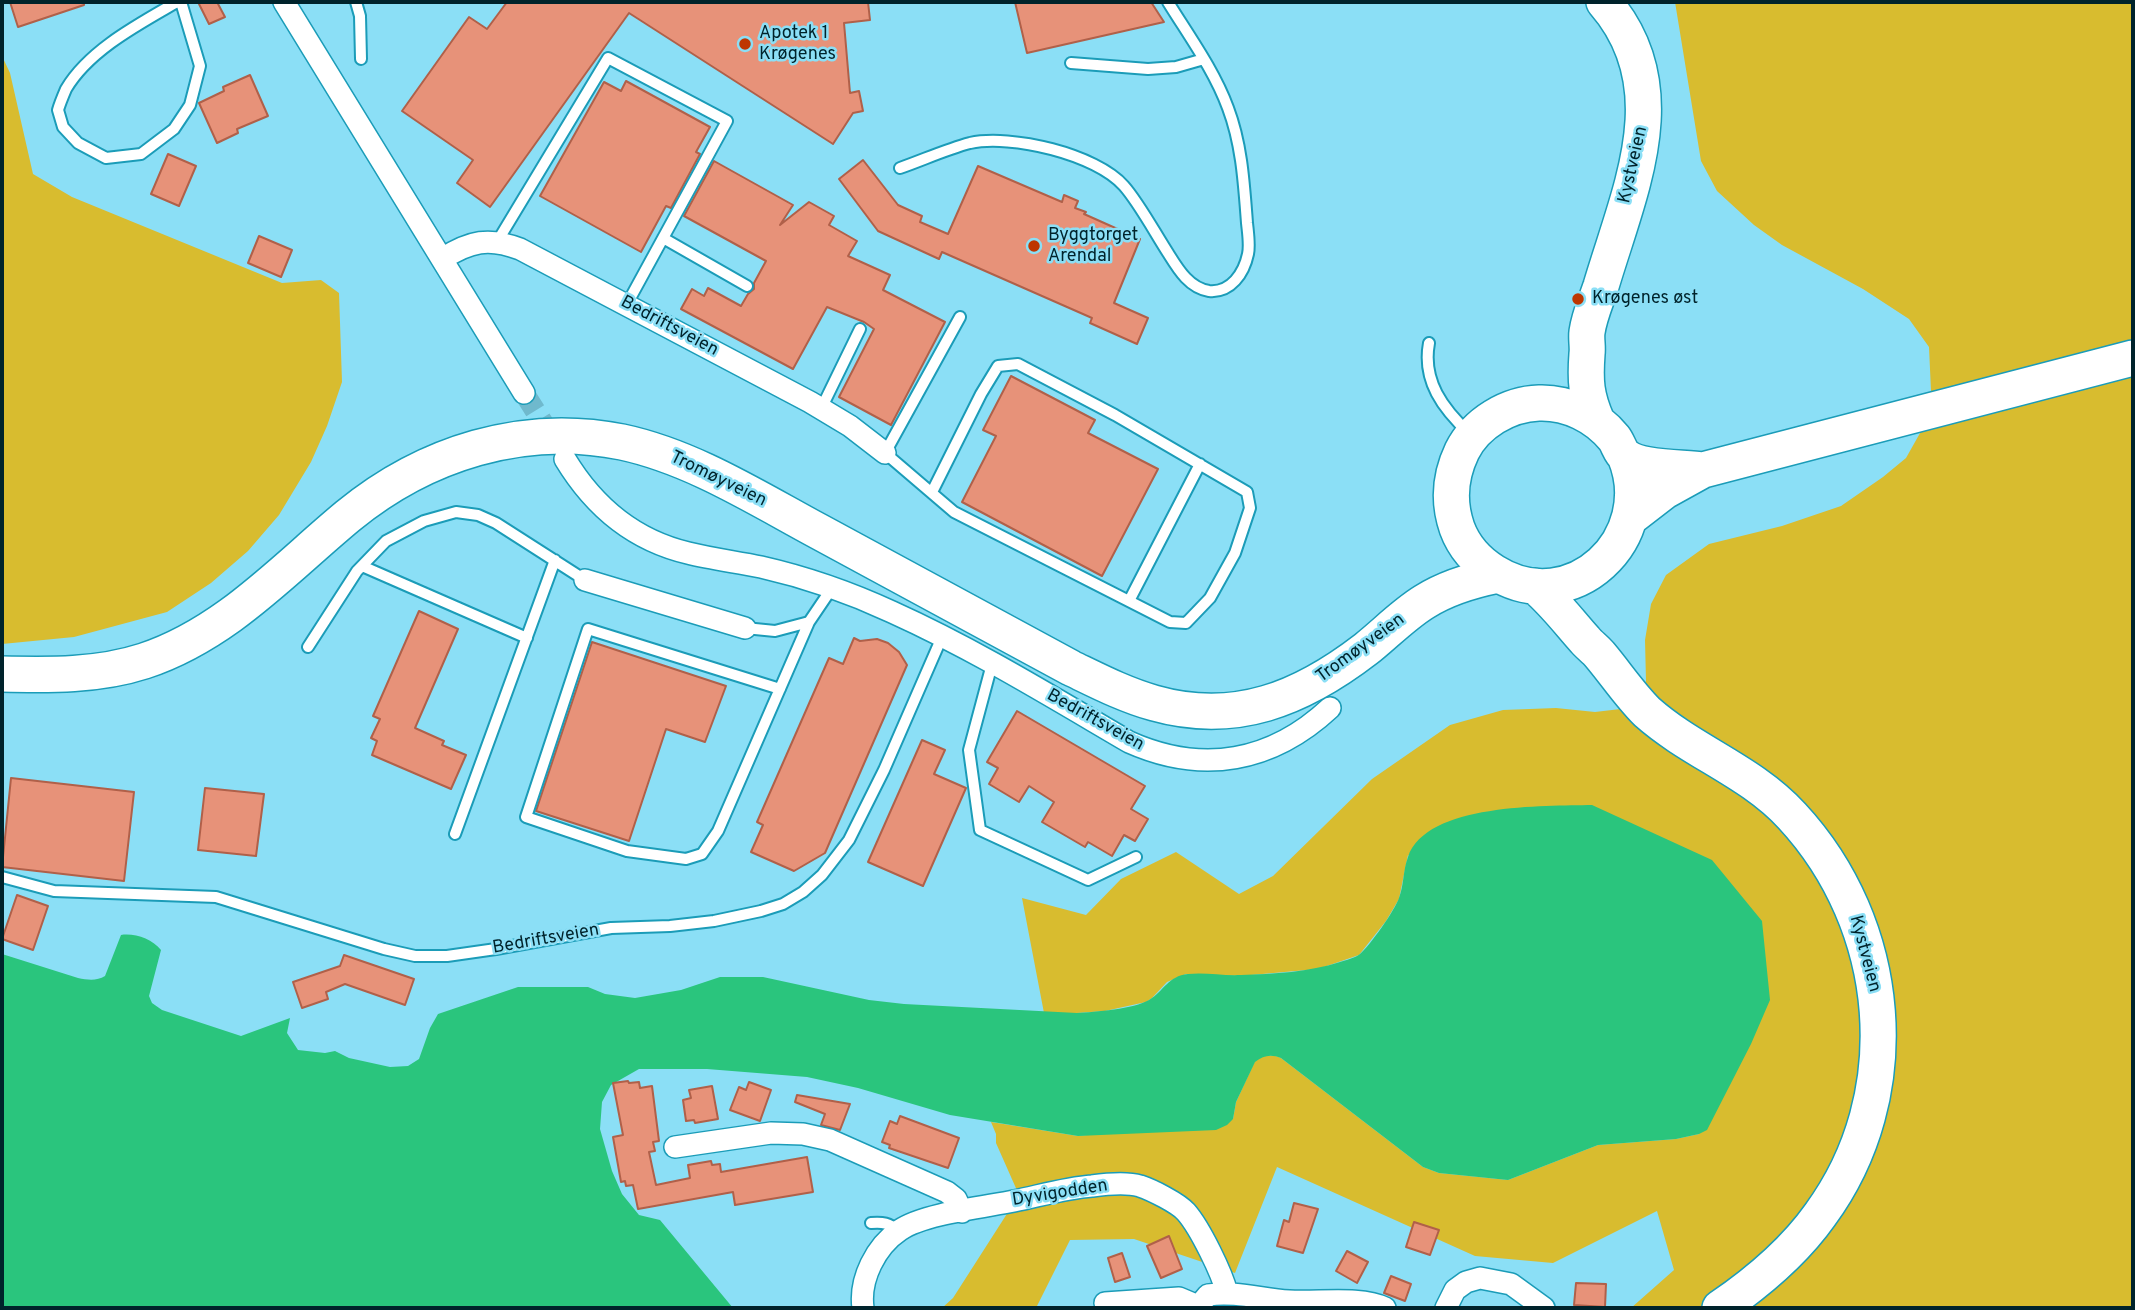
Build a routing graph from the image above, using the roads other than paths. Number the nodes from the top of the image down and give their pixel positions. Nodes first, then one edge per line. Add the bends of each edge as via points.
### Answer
1 (179, 2) edge
2 (284, 2) edge
3 (356, 2) edge
4 (1168, 2) edge
5 (1604, 2) edge
6 (362, 59) dead end
7 (1204, 59) junction
8 (1071, 63) dead end
9 (900, 168) dead end
10 (663, 238) junction
11 (497, 242) junction
12 (442, 259) junction
13 (747, 286) dead end
14 (627, 304) junction
15 (960, 317) dead end
16 (860, 330) dead end
17 (1587, 332) junction
18 (1429, 343) dead end
19 (2133, 358) edge
20 (524, 393) tunnel mouth
21 (1536, 403) junction
22 (821, 409) junction
23 (1597, 421) junction
24 (1472, 435) junction
25 (885, 453) junction
26 (1625, 456) junction
27 (565, 459) tunnel mouth
28 (1199, 464) junction
29 (1703, 470) junction
30 (932, 492) junction
31 (1630, 517) junction
32 (1459, 532) junction
33 (555, 560) junction
34 (362, 566) junction
35 (1591, 572) junction
36 (1498, 575) junction
37 (585, 580) joint
38 (1535, 586) junction
39 (832, 588) junction
40 (1129, 601) junction
41 (1424, 601) junction
42 (809, 622) junction
43 (745, 628) joint
44 (942, 637) junction
45 (527, 638) junction
46 (308, 647) dead end
47 (1600, 654) junction
48 (992, 664) junction
49 (2, 674) edge
50 (780, 689) junction
51 (1330, 708) dead end
52 (455, 834) dead end
53 (1136, 857) dead end
54 (2, 877) edge
55 (675, 1147) dead end
56 (962, 1212) junction
57 (871, 1223) dead end
58 (898, 1231) junction
59 (1227, 1293) junction
60 (1105, 1303) dead end
61 (1334, 1305) edge
62 (1197, 1307) edge
63 (863, 1308) edge
64 (1385, 1308) edge
65 (1446, 1308) edge
66 (1544, 1308) edge
67 (1720, 1308) edge

1 - 1 lane via 200,66 190,105 174,130 141,154 106,158 78,143 63,127 58,110 67,89 92,58
2 - 12 street
3 - 6 lane
4 - 7 lane
5 - 17 main road, Kystveien via 1634,51 1645,114 1637,164
7 - 8 lane via 1148,69
7 - 9 lane via 1240,146 1246,208 1249,251 1244,269 1224,289 1194,286 1124,186 1100,167 1028,143 971,143
10 - 11 lane via 727,121 608,58
10 - 13 lane
10 - 14 lane
11 - 12 street, Bedriftsveien via 471,245
11 - 14 street, Bedriftsveien via 554,265
12 - 20 street
14 - 22 street, Bedriftsveien
15 - 25 lane
16 - 22 lane
17 - 21 main road, Kystveien via 1555,384
17 - 23 main road, Kystveien via 1587,396
18 - 24 lane via 1427,362 1435,393 1452,418
19 - 29 main road
21 - 23 main road via 1568,407
21 - 24 main road via 1501,413
22 - 25 street, Bedriftsveien
23 - 26 main road
24 - 32 main road via 1457,461 1452,482 1451,504
25 - 30 lane
26 - 29 main road via 1653,466
26 - 31 main road via 1633,486
27 - 39 street, Bedriftsveien via 604,510 638,534 689,553
28 - 30 lane via 1018,364 998,366
28 - 40 lane
28 - 40 lane via 1247,492 1250,508 1235,553 1210,598 1186,623 1170,622
29 - 31 main road
30 - 40 lane via 954,512
31 - 35 main road via 1612,554
32 - 36 main road via 1479,561
32 - 41 main road, Tromøyveien
33 - 34 lane via 478,514 456,512 424,521 386,541
33 - 37 lane
33 - 45 lane
34 - 45 lane
34 - 46 lane
35 - 38 main road via 1564,583
35 - 47 main road, Kystveien via 1585,601
36 - 38 main road
36 - 41 main road, Tromøyveien via 1472,580
37 - 43 street
38 - 47 main road, Kystveien
39 - 42 lane
39 - 44 street, Bedriftsveien
41 - 49 main road, Tromøyveien via 1358,655 1282,699 1230,712 1176,709 1116,690 1071,668 683,461 611,440 539,436 467,450 411,473 349,516 247,604 176,648 99,672
42 - 43 lane via 775,631
42 - 50 lane
44 - 48 street, Bedriftsveien
44 - 54 lane, Bedriftsveien via 849,840 803,892 761,912 670,926 611,928 447,956 415,956 216,897 54,891
45 - 52 lane
47 - 67 main road, Kystveien via 1660,723 1754,783 1791,815 1840,883 1874,975 1879,1018 1877,1063 1870,1107 1849,1167 1802,1238
48 - 51 street, Bedriftsveien via 1145,750 1185,760 1228,760 1270,749 1296,736
48 - 53 lane via 969,750 980,830 1088,880
50 - 50 lane via 718,831 702,855 686,859 626,851 526,817 588,629
55 - 56 street via 771,1133 830,1140 947,1192
56 - 58 street, Dyvigodden
56 - 59 street, Dyvigodden via 1090,1186 1139,1185 1185,1211
57 - 58 lane via 883,1222
58 - 63 street, Dyvigodden via 869,1268
59 - 61 street
59 - 62 street via 1208,1295
60 - 62 street via 1179,1298
61 - 64 street via 1357,1301
65 - 66 street via 1455,1290 1480,1278 1511,1284

